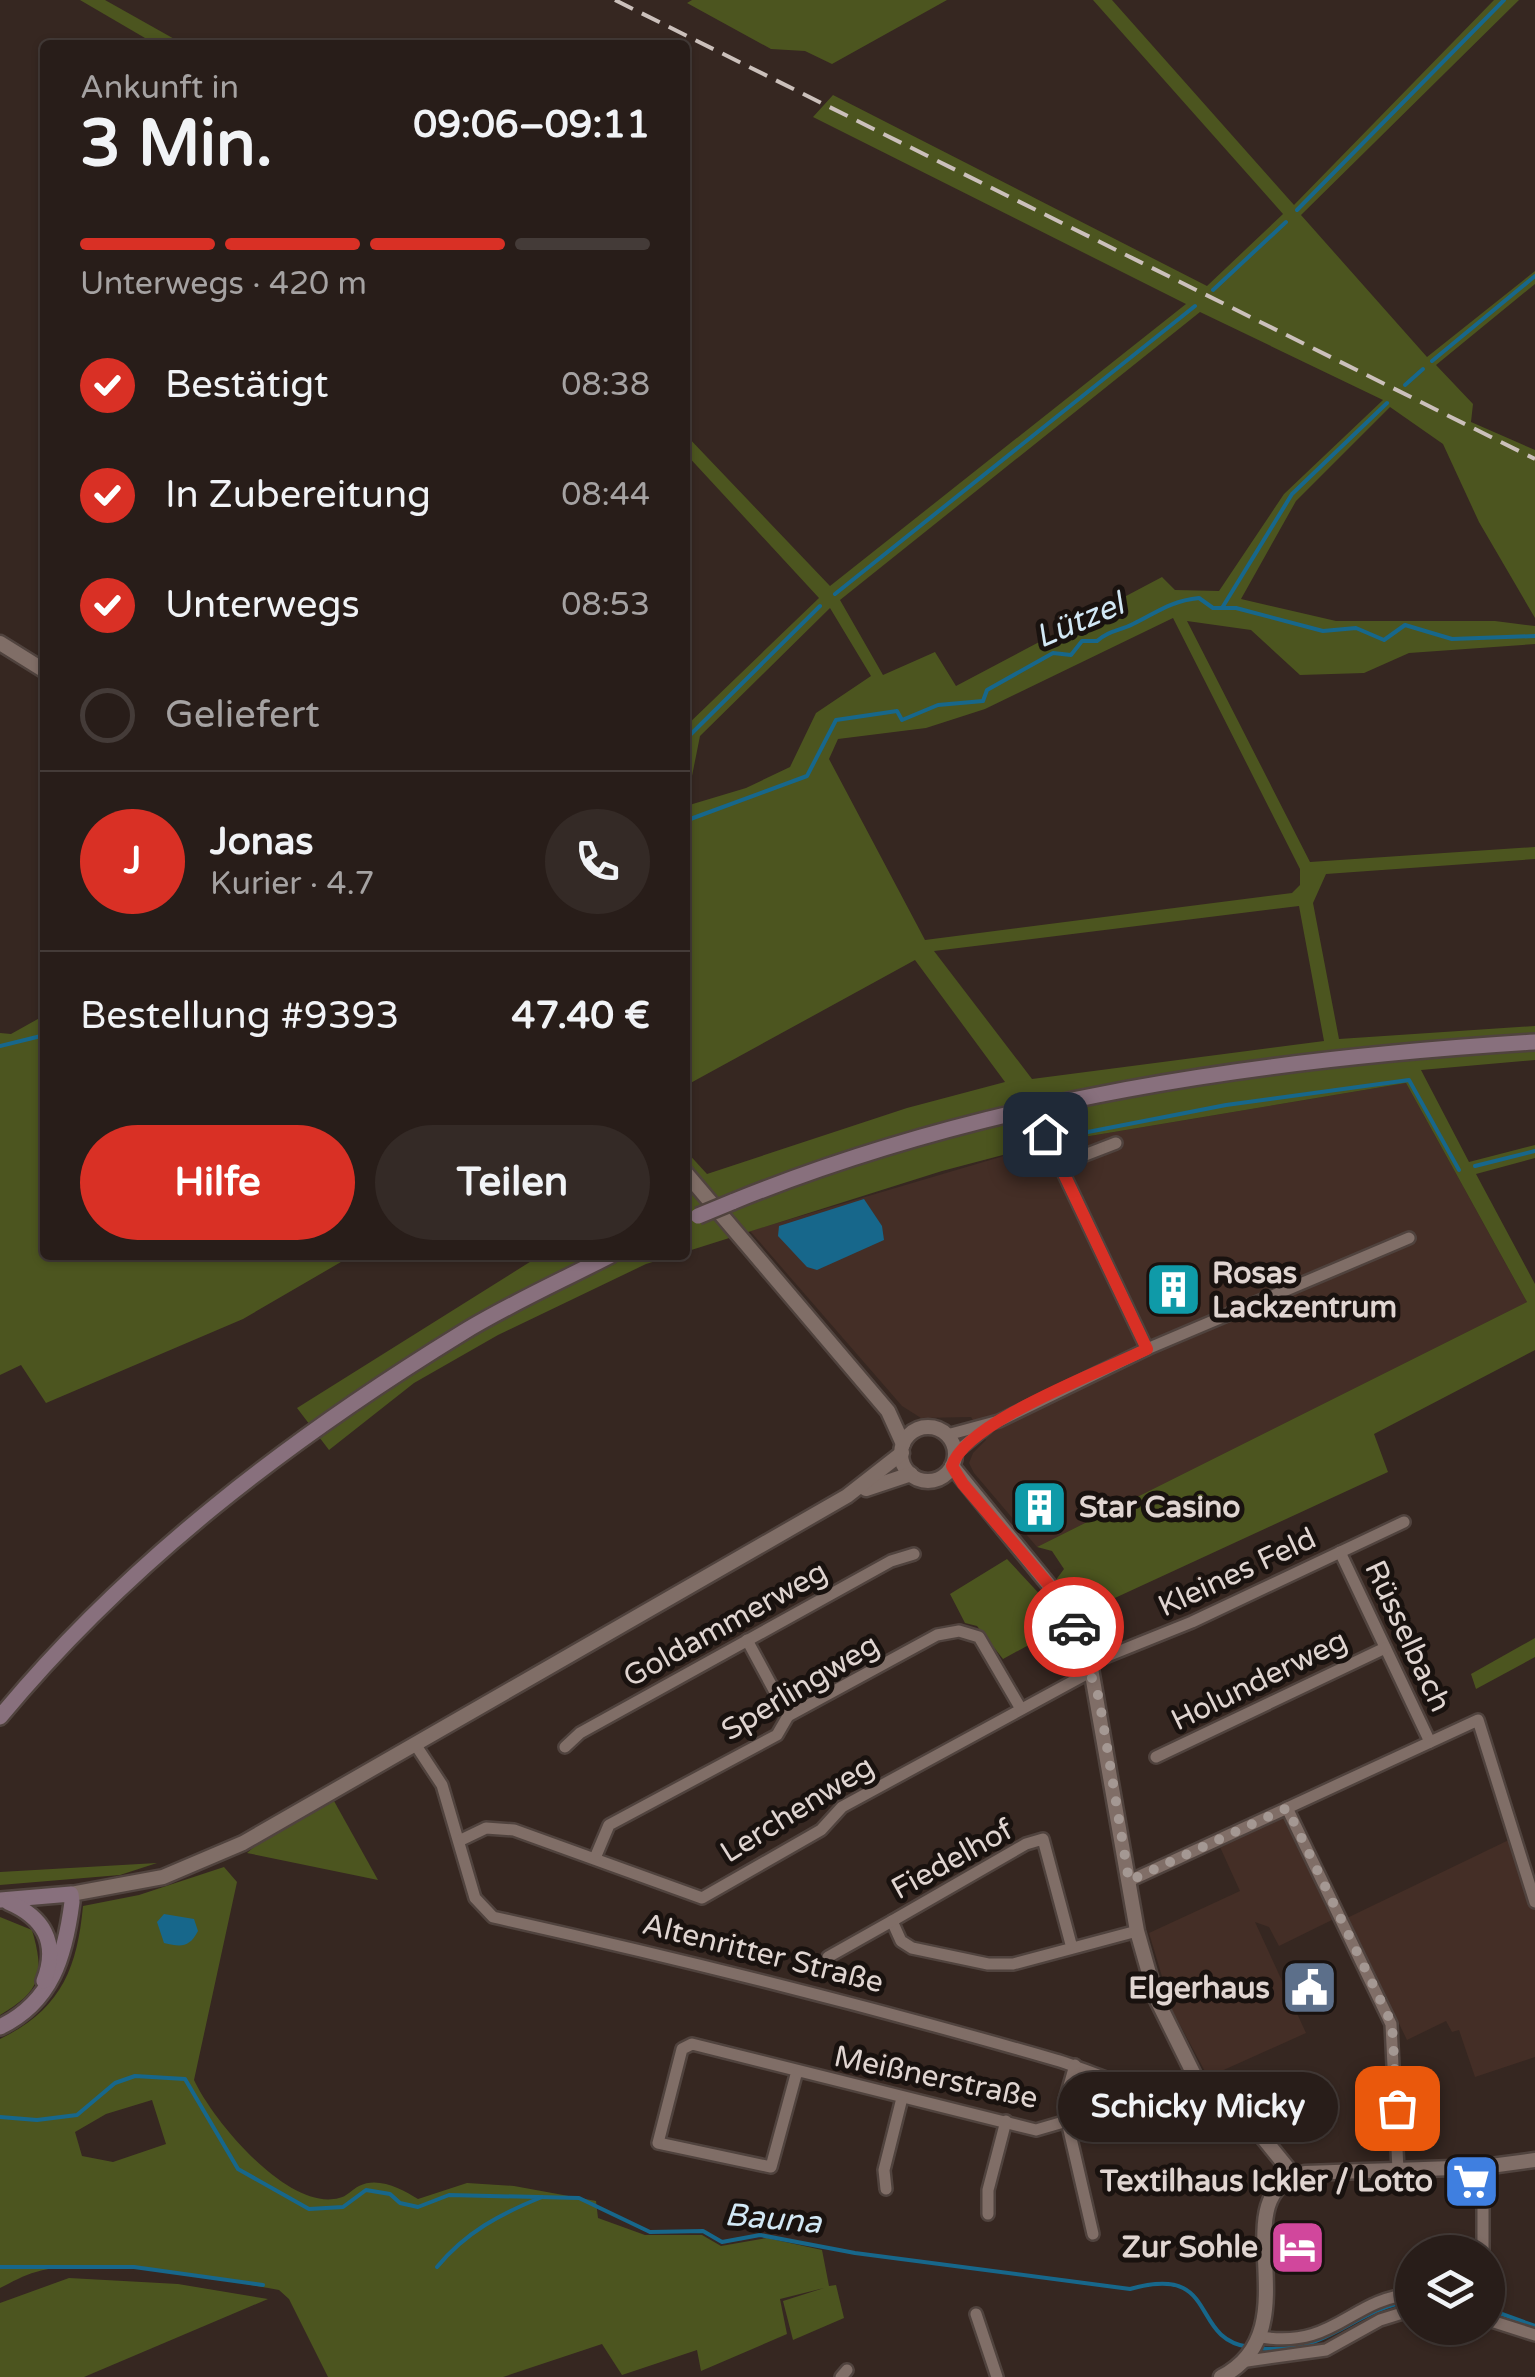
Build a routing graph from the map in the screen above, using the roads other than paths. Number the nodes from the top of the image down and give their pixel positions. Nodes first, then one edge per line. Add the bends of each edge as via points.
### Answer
1 (0, 643) edge
2 (40, 668) edge
3 (1535, 1042) edge
4 (1045, 1134) dead end
5 (1116, 1143) dead end
6 (1059, 1165) junction
7 (690, 1178) edge
8 (692, 1219) edge
9 (1409, 1238) dead end
10 (601, 1260) edge
11 (1147, 1349) junction
12 (888, 1411) junction
13 (990, 1425) junction
14 (919, 1429) junction
15 (947, 1435) junction
16 (903, 1449) junction
17 (954, 1459) junction
18 (911, 1474) junction
19 (934, 1480) junction
20 (847, 1496) junction
21 (1404, 1522) dead end
22 (1340, 1552) junction
23 (914, 1554) dead end
24 (1026, 1558) junction
25 (748, 1640) junction
26 (1385, 1648) junction
27 (1091, 1667) junction
28 (1021, 1709) junction
29 (3, 1711) edge
30 (788, 1716) junction
31 (1430, 1742) junction
32 (416, 1744) junction
33 (564, 1747) dead end
34 (1156, 1757) dead end
35 (1287, 1808) junction
36 (461, 1840) junction
37 (595, 1858) junction
38 (1129, 1881) junction
39 (65, 1895) junction
40 (2, 1900) edge
41 (1535, 1902) edge
42 (892, 1920) junction
43 (1137, 1931) junction
44 (49, 1936) junction
45 (1072, 1948) junction
46 (828, 1958) dead end
47 (0, 2025) edge
48 (1075, 2065) junction
49 (797, 2071) junction
50 (902, 2098) junction
51 (1205, 2098) junction
52 (1006, 2121) junction
53 (1067, 2121) junction
54 (1535, 2160) edge
55 (1484, 2167) junction
56 (1398, 2170) junction
57 (1294, 2176) junction
58 (886, 2189) dead end
59 (988, 2214) dead end
60 (1093, 2234) dead end
61 (1484, 2235) edge
62 (1395, 2297) edge
63 (976, 2314) dead end
64 (1395, 2315) edge
65 (1505, 2326) edge
66 (1535, 2336) edge
67 (1260, 2338) junction
68 (1247, 2361) junction
69 (997, 2377) edge
70 (1221, 2377) edge

1 - 2 street
3 - 8 main road, bridge via 1100,1094 916,1138
4 - 6 street
5 - 6 street
6 - 11 street
7 - 12 street
9 - 11 street
10 - 29 main road via 465,1331 220,1500
11 - 13 street
12 - 14 street
12 - 16 street
13 - 15 street
13 - 17 street
14 - 15 street
14 - 16 street
15 - 17 street
16 - 18 street
16 - 20 street
17 - 19 street
17 - 24 street
18 - 19 street
18 - 20 street
19 - 24 street via 953,1488
20 - 32 street
21 - 22 street, Kleines Feld
22 - 26 street, Rüsselbach
22 - 27 street, Kleines Feld
23 - 25 street, Goldammerweg
24 - 27 street via 1064,1609
25 - 30 street
25 - 33 street, Goldammerweg
26 - 31 street, Rüsselbach
26 - 34 street, Holunderweg
27 - 28 street, Lerchenweg
27 - 38 street
28 - 30 street, Sperlingweg via 979,1637 959,1630 937,1635
28 - 37 street, Lerchenweg via 842,1807 821,1830 702,1898
30 - 37 street, Sperlingweg via 777,1735 609,1825
31 - 35 street
31 - 41 street via 1478,1720
32 - 36 street, Altenritter Straße via 442,1785
32 - 39 street via 228,1851 163,1877
35 - 38 street
35 - 56 street via 1395,2039
36 - 37 street, Lerchenweg via 486,1828 514,1830
36 - 48 street, Altenritter Straße via 475,1898 493,1916 801,1989
38 - 43 street
39 - 40 main road
39 - 44 main road via 53,1903
39 - 47 main road via 68,1932 46,1992 26,2013
40 - 44 main road via 36,1915
42 - 45 street, Fiedelhof via 912,1948 988,1964
42 - 45 street, Fiedelhof via 1043,1840
42 - 46 street, Fiedelhof
43 - 45 street, Fiedelhof
43 - 51 street via 1156,1998
44 - 47 main road via 47,1976
48 - 51 street, Altenritter Straße via 1174,2098
48 - 53 street, Meißnerstraße
49 - 49 street, Meißnerstraße via 692,2044 682,2049 658,2143 770,2167
49 - 50 street, Meißnerstraße
50 - 52 street, Meißnerstraße
50 - 58 street via 884,2170
51 - 57 street via 1252,2124
52 - 53 street, Meißnerstraße via 1036,2130
52 - 59 street
53 - 60 street
54 - 55 street
55 - 56 street
55 - 61 street
56 - 57 street
57 - 67 street via 1274,2192 1266,2211
62 - 67 street via 1319,2336
63 - 69 street
64 - 68 street via 1326,2350
65 - 66 street
67 - 68 street
68 - 70 street

